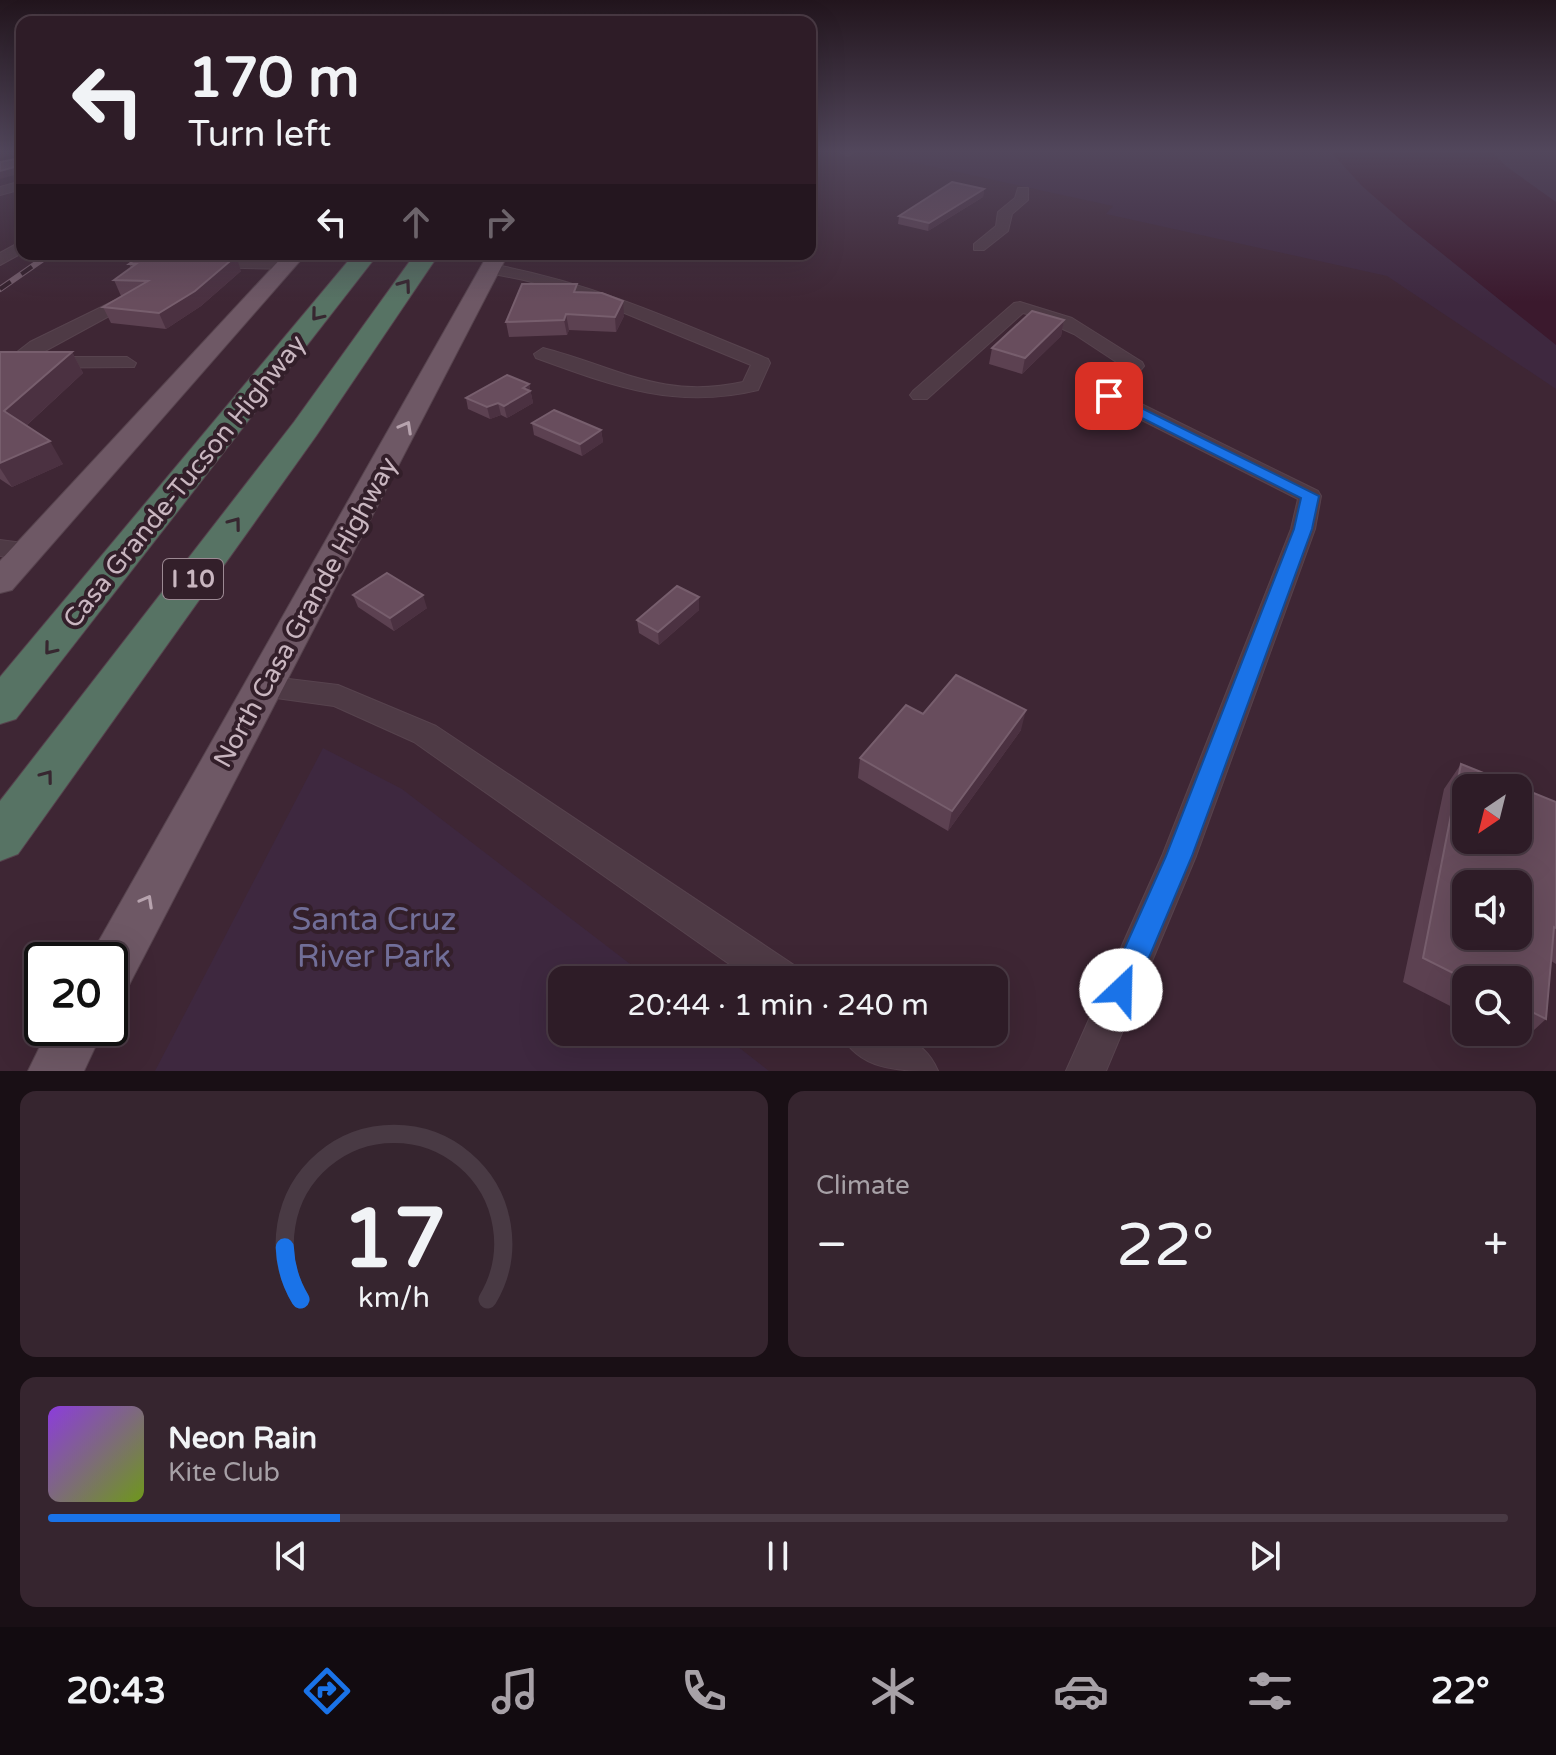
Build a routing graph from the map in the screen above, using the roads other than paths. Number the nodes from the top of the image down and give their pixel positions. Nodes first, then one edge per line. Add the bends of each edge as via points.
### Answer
1 (1018, 202) edge
2 (979, 247) dead end
3 (270, 260) edge
4 (290, 260) edge
5 (361, 260) edge
6 (423, 260) edge
7 (494, 262) edge
8 (187, 264) edge
9 (116, 305) edge
10 (543, 354) dead end
11 (8, 362) edge
12 (127, 363) dead end
13 (920, 395) dead end
14 (0, 548) edge
15 (29, 551) junction
16 (0, 582) edge
17 (264, 687) junction
18 (0, 707) edge
19 (0, 839) edge
20 (125, 942) edge
21 (763, 966) edge
22 (68, 1046) edge
23 (881, 1046) edge
24 (55, 1071) edge
25 (918, 1071) edge
26 (1086, 1071) edge

1 - 2 street via 1005,212 1003,228
3 - 8 street
4 - 15 main road
5 -> 18 highway, Casa Grande-Tucson Highway / I 10
19 -> 6 highway, I 10 via 305,429
7 - 10 street via 761,363 751,386 696,396 629,385
17 -> 7 main road, North Casa Grande Highway
9 - 11 street
11 - 12 street
13 - 26 street via 1020,307 1036,309 1095,337 1135,366 1109,396 1310,496 1303,529 1179,856
14 - 15 street
15 - 16 main road
20 -> 17 main road, North Casa Grande Highway
17 - 21 street via 338,696 425,734
22 - 24 main road
23 - 25 street

